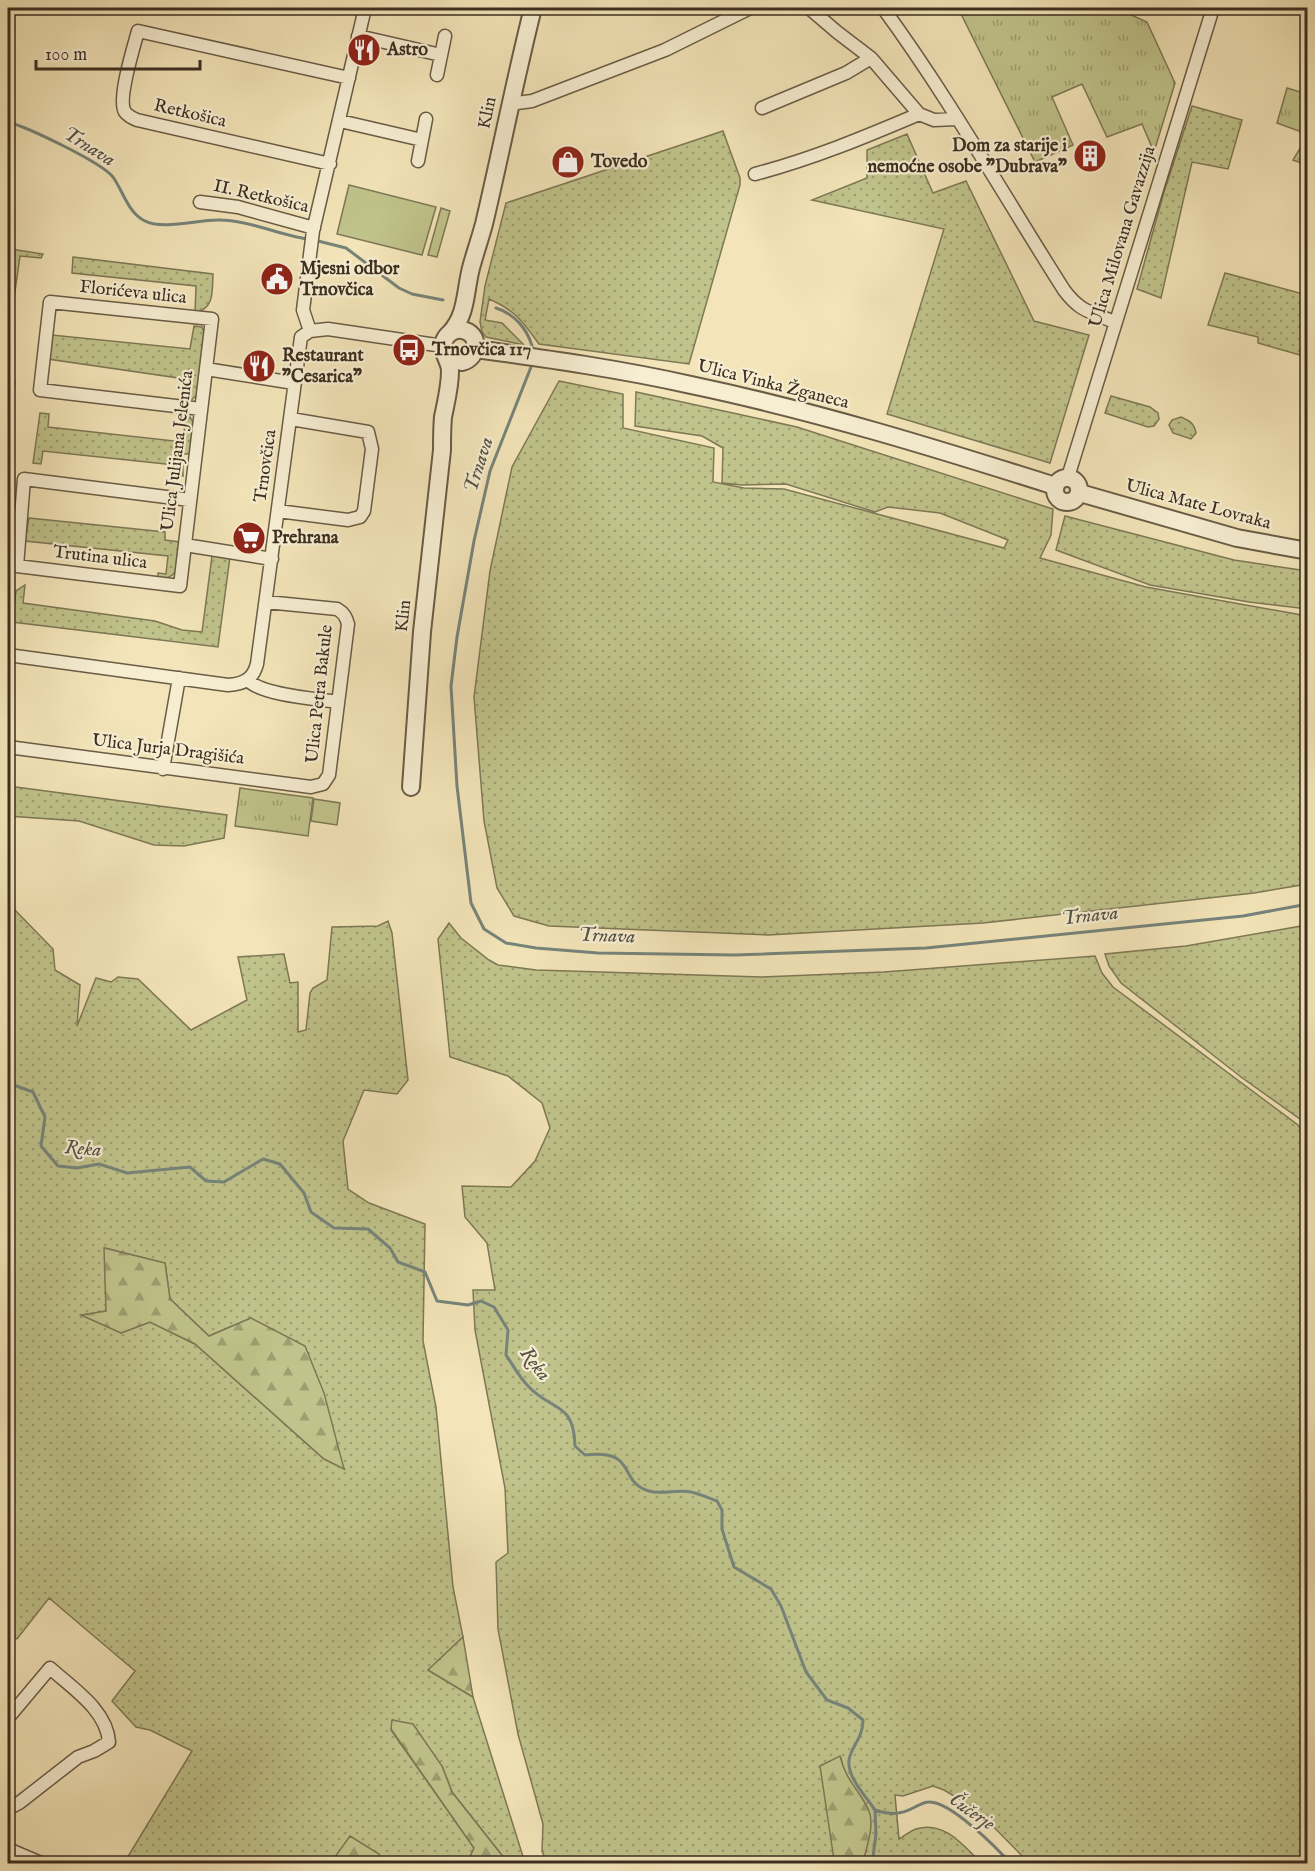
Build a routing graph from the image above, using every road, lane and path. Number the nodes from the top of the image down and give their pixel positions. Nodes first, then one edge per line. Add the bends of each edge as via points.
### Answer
1 (365, 8) edge
2 (533, 8) edge
3 (750, 8) edge
4 (809, 8) edge
5 (884, 8) edge
6 (1213, 8) edge
7 (358, 36) junction
8 (445, 36) dead end
9 (441, 55) junction
10 (871, 58) junction
11 (437, 75) dead end
12 (349, 78) junction
13 (509, 104) junction
14 (762, 108) dead end
15 (919, 114) junction
16 (958, 118) junction
17 (426, 119) dead end
18 (340, 121) junction
19 (422, 140) junction
20 (418, 161) dead end
21 (330, 164) junction
22 (755, 174) dead end
23 (200, 202) dead end
24 (483, 227) junction
25 (314, 229) junction
26 (212, 319) joint
27 (1114, 322) junction
28 (310, 331) junction
29 (447, 346) junction
30 (471, 348) junction
31 (206, 369) junction
32 (294, 383) junction
33 (201, 409) junction
34 (291, 419) junction
35 (442, 450) junction
36 (1062, 482) junction
37 (1080, 493) joint
38 (190, 500) junction
39 (278, 511) junction
40 (185, 545) junction
41 (1308, 551) edge
42 (272, 559) junction
43 (180, 586) joint
44 (266, 603) junction
45 (8, 655) edge
46 (179, 678) junction
47 (248, 680) junction
48 (338, 702) junction
49 (8, 747) edge
50 (164, 769) junction
51 (323, 784) joint
52 (411, 787) dead end
53 (8, 1718) edge
54 (8, 1809) edge
55 (8, 1849) edge
56 (43, 1863) edge

1 - 7 street
2 - 13 street, Klin
3 - 13 street via 665,50 532,101
4 - 10 street
5 - 16 street
6 - 27 street, Ulica Milovana Gavazzija
7 - 9 street
7 - 12 street
8 - 9 street
9 - 11 street
10 - 14 street via 846,73
10 - 15 street
12 - 18 street
12 - 21 street, Retkošica via 138,31 122,103 129,117
13 - 24 street, Klin
15 - 16 street via 934,120
15 - 22 street via 788,166
16 - 27 street via 1073,303
17 - 19 street
18 - 19 street
18 - 21 street
19 - 20 street
21 - 25 street
23 - 25 street, II. Retkošica via 238,207
24 - 29 street, Klin via 461,317
24 - 30 street, Klin via 470,324
25 - 28 street via 303,310
26 - 31 street, Ulica Julijana Jelenića
26 - 33 street, Florićeva ulica via 50,302 40,390
27 - 36 street, Ulica Milovana Gavazzija
28 - 29 street via 328,329
28 - 32 street, Trnovčica via 299,341
29 - 30 street via 458,363
29 - 30 street via 464,330
29 - 35 street, Klin via 450,376
30 - 35 street, Klin via 458,382
30 - 36 street, Ulica Vinka Žganeca via 692,385
31 - 32 street
31 - 33 street, Ulica Julijana Jelenića
32 - 34 street, Trnovčica
33 - 38 street, Ulica Julijana Jelenića
34 - 39 street, Trnovčica
34 - 39 street via 368,432 372,449 367,491 364,511 355,520
35 - 52 street, Klin via 422,632
36 - 37 street, Ulica Vinka Žganeca via 1055,493 1062,501 1073,501
37 - 41 street, Ulica Mate Lovraka via 1237,538
38 - 40 street, Ulica Julijana Jelenića
38 - 43 street, Trutina ulica via 24,479 17,566
39 - 42 street, Trnovčica
40 - 42 street
40 - 43 street, Ulica Julijana Jelenića
42 - 44 street, Trnovčica
44 - 47 street, Trnovčica via 256,670
44 - 48 street, Ulica Petra Bakule via 343,612 348,624
45 - 46 street
46 - 47 street via 228,685
46 - 50 street
47 - 48 street via 263,690
48 - 51 street, Ulica Petra Bakule via 329,775
49 - 50 street, Ulica Jurja Dragišića
50 - 51 street, Ulica Jurja Dragišića via 311,787
53 - 54 street via 50,1668 91,1704 108,1730 109,1742 78,1757
55 - 56 street

